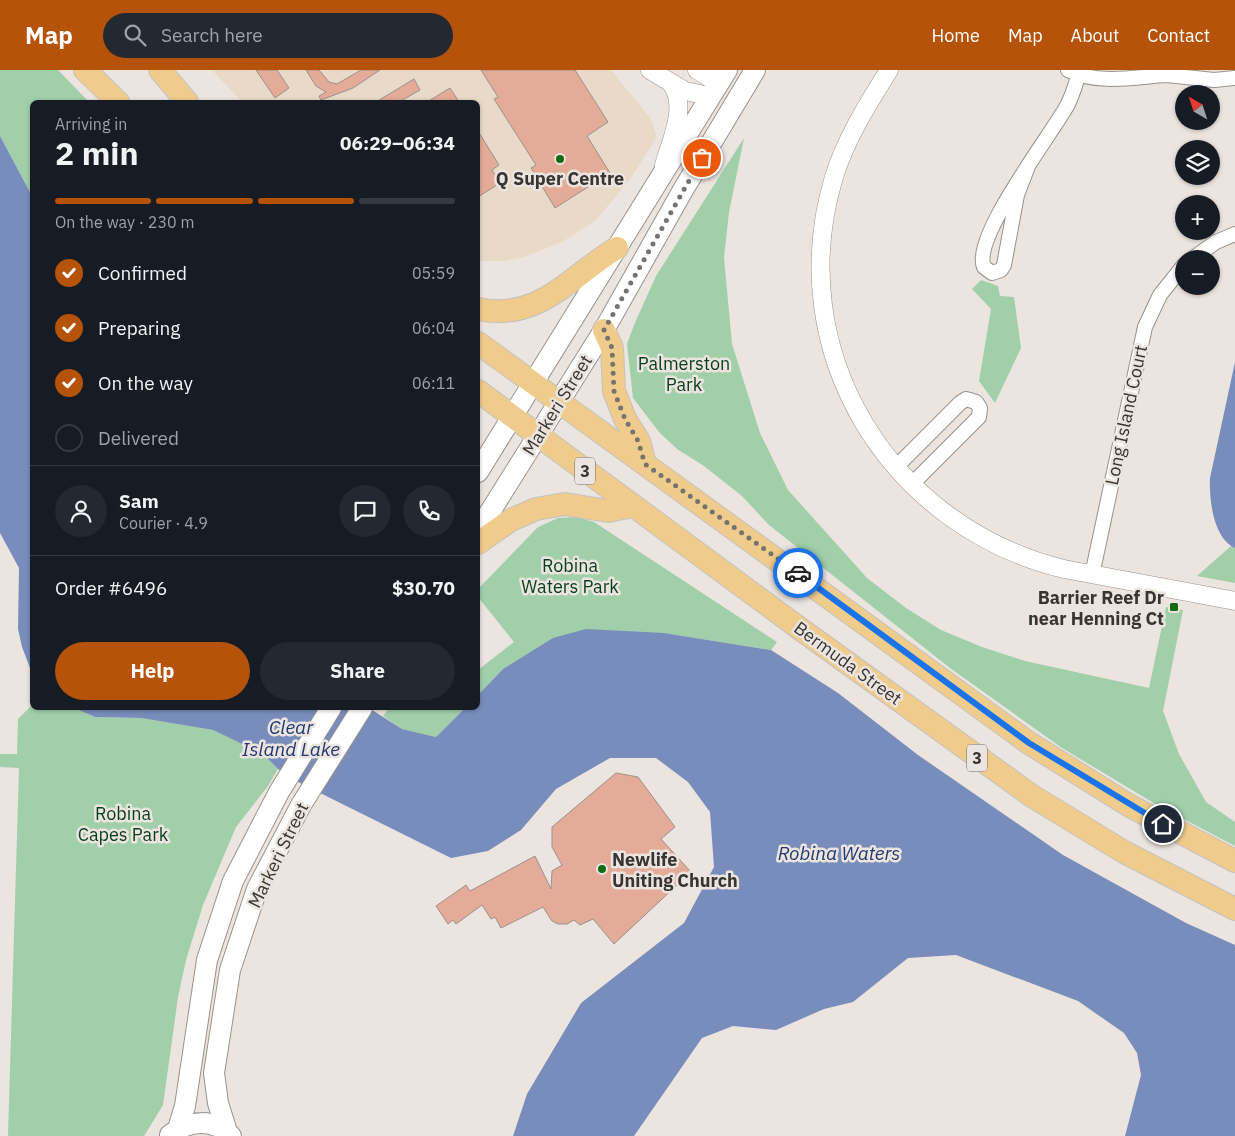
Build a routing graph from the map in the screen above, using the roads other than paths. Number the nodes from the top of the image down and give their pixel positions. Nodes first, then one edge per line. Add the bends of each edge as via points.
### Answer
1 (85, 70) edge
2 (160, 70) edge
3 (697, 70) edge
4 (755, 70) edge
5 (889, 70) edge
6 (1173, 72) edge
7 (1073, 73) edge
8 (657, 74) edge
9 (1235, 78) edge
10 (718, 83) edge
11 (740, 96) junction
12 (116, 100) edge
13 (185, 100) edge
14 (1028, 169) junction
15 (660, 177) junction
16 (1235, 234) edge
17 (617, 248) junction
18 (1205, 250) edge
19 (1175, 277) edge
20 (480, 309) edge
21 (604, 330) junction
22 (480, 344) edge
23 (532, 383) junction
24 (480, 393) edge
25 (559, 402) junction
26 (511, 417) junction
27 (537, 436) junction
28 (645, 464) junction
29 (895, 468) junction
30 (480, 469) edge
31 (911, 485) junction
32 (633, 506) junction
33 (480, 528) edge
34 (480, 542) edge
35 (1092, 575) junction
36 (1235, 601) edge
37 (331, 710) edge
38 (361, 710) edge
39 (1235, 862) edge
40 (1235, 909) edge
41 (174, 1132) edge
42 (229, 1134) edge

1 - 12 main road
2 - 13 main road
3 - 10 street
4 - 11 main road, Markeri Street
5 - 29 street via 855,127 834,178 824,226 822,275 832,352 859,414
6 - 7 street via 1100,79
6 - 9 street via 1214,80
7 - 14 street via 1068,104
8 - 10 street via 688,92
8 - 15 street via 677,93 678,112
10 - 11 main road
10 - 15 main road, Markeri Street
11 - 21 main road, Markeri Street
14 - 14 street via 1017,195 1004,265 992,273 982,263 990,231 1001,208
15 - 17 main road, Markeri Street
16 - 18 street
17 - 20 main road via 563,289 541,301 509,310
17 - 23 main road, Markeri Street
19 - 35 street, Long Island Court via 1160,295 1145,327
21 - 25 main road, Markeri Street
21 - 28 main road via 612,348 614,391 638,441
22 - 23 main road, 3
23 - 25 main road, 3
23 - 26 main road, Markeri Street
24 - 26 main road, Bermuda Street / 3
25 - 27 main road, Markeri Street
25 - 28 main road, 3
26 - 27 main road, Bermuda Street / 3
26 - 30 main road, Markeri Street
27 - 32 main road, Bermuda Street / 3
27 - 33 main road, Markeri Street
28 - 39 main road, 3 via 1029,743 1130,806
29 - 31 street
29 - 31 street via 960,403 966,399 976,402 980,408 979,417
31 - 35 street via 950,519 997,546 1041,564
32 - 34 main road via 608,511 565,504 536,509 511,520
32 - 40 main road, Bermuda Street / 3 via 1032,796 1124,852
35 - 36 street
37 - 41 main road, Markeri Street via 279,792 233,881 206,960 185,1106
38 - 42 main road, Markeri Street via 302,805 257,889 230,970 214,1073 218,1104
41 - 42 main road via 190,1123 203,1122 216,1125

